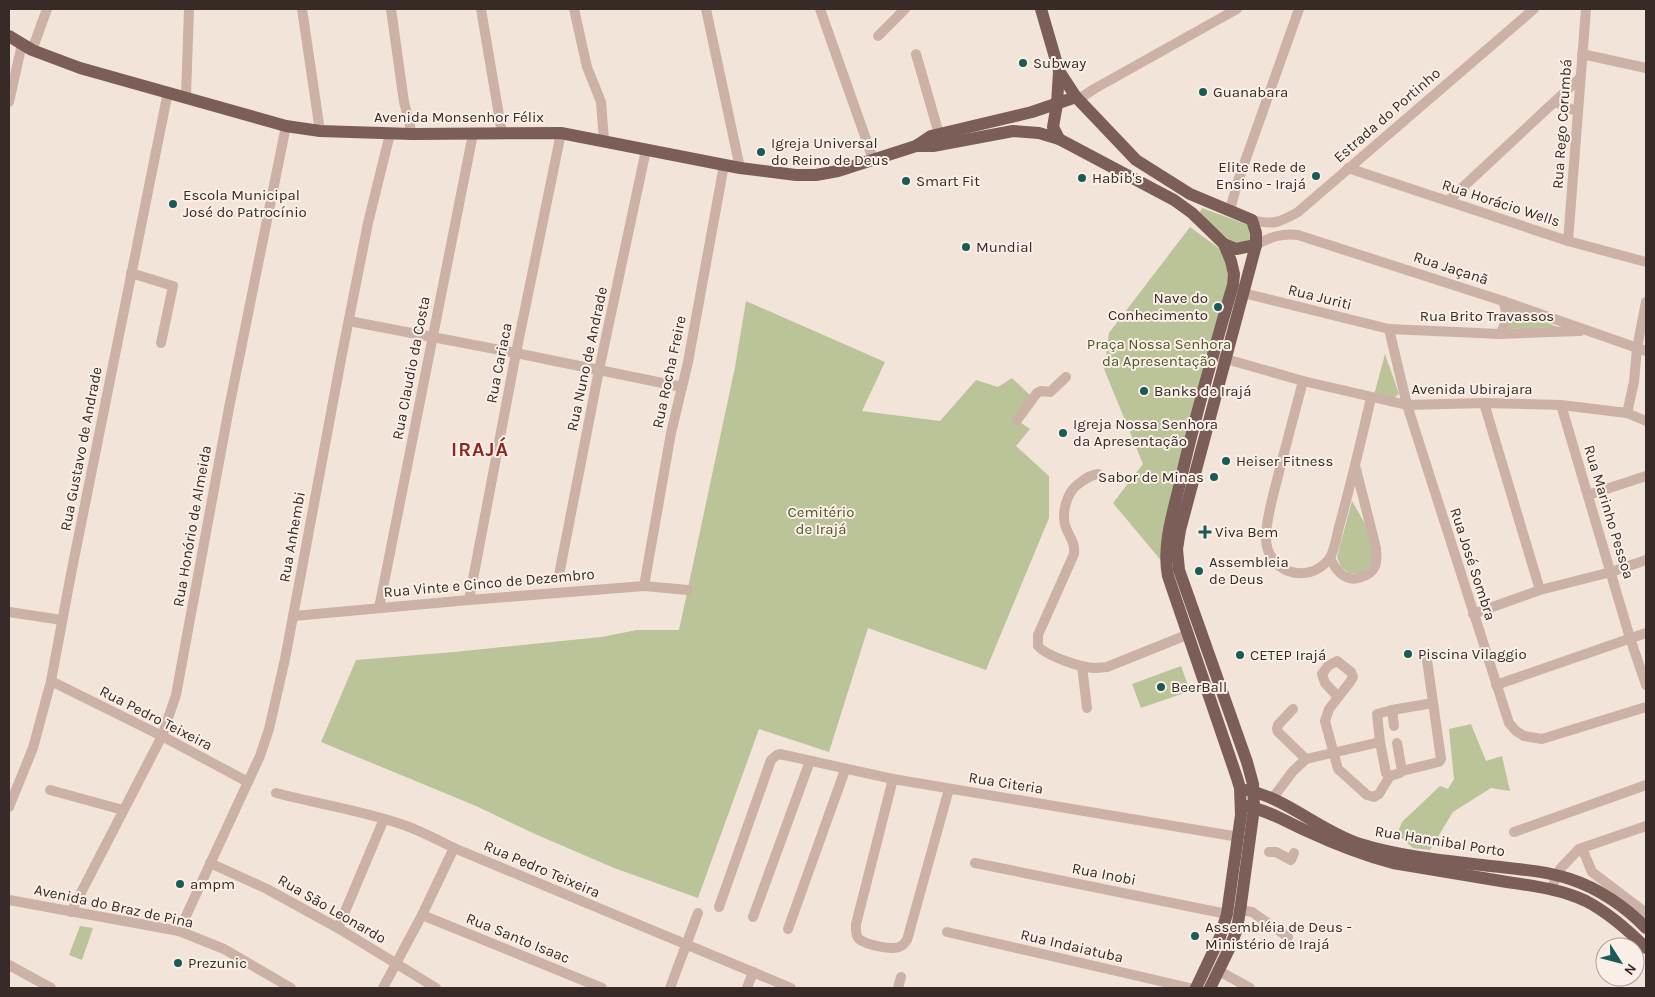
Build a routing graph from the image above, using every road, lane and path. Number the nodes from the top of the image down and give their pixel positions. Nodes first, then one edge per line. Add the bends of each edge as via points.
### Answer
1 (47, 9) edge
2 (188, 9) edge
3 (302, 9) edge
4 (391, 9) edge
5 (481, 9) edge
6 (574, 9) edge
7 (706, 9) edge
8 (820, 9) edge
9 (1041, 9) edge
10 (1237, 9) edge
11 (1299, 9) edge
12 (1534, 9) edge
13 (1586, 9) edge
14 (903, 10) edge
15 (9, 36) edge
16 (878, 36) dead end
17 (27, 47) junction
18 (916, 54) dead end
19 (1582, 54) junction
20 (14, 57) edge
21 (1646, 68) edge
22 (1059, 71) junction
23 (1580, 78) junction
24 (168, 92) junction
25 (186, 96) junction
26 (1077, 98) junction
27 (9, 102) edge
28 (1555, 102) junction
29 (1057, 104) junction
30 (1578, 112) junction
31 (286, 126) junction
32 (973, 126) junction
33 (320, 131) junction
34 (502, 132) junction
35 (561, 133) junction
36 (390, 134) junction
37 (412, 134) junction
38 (473, 134) junction
39 (939, 134) junction
40 (1059, 139) junction
41 (604, 140) junction
42 (956, 142) junction
43 (916, 146) junction
44 (646, 150) junction
45 (873, 159) junction
46 (724, 165) junction
47 (740, 168) junction
48 (1348, 168) junction
49 (1448, 201) junction
50 (1230, 210) junction
51 (1298, 212) junction
52 (1252, 220) junction
53 (1282, 221) junction
54 (1285, 234) junction
55 (1298, 235) junction
56 (1568, 241) junction
57 (1224, 244) junction
58 (1256, 245) junction
59 (1646, 262) edge
60 (131, 273) junction
61 (1243, 293) junction
62 (1503, 301) junction
63 (1646, 302) edge
64 (349, 321) junction
65 (1389, 329) junction
66 (1585, 331) junction
67 (1500, 334) junction
68 (432, 336) junction
69 (161, 343) dead end
70 (1642, 350) edge
71 (516, 353) junction
72 (1219, 357) junction
73 (599, 370) junction
74 (1066, 377) dead end
75 (1303, 380) junction
76 (682, 387) junction
77 (1370, 398) junction
78 (1484, 403) junction
79 (1407, 405) junction
80 (1561, 405) junction
81 (1627, 413) junction
82 (1017, 420) dead end
83 (1646, 421) edge
84 (1356, 468) junction
85 (1098, 474) dead end
86 (1646, 476) edge
87 (1588, 495) junction
88 (1330, 558) junction
89 (1646, 560) edge
90 (1611, 572) junction
91 (559, 575) dead end
92 (644, 586) junction
93 (688, 590) dead end
94 (1540, 590) junction
95 (468, 600) junction
96 (378, 608) junction
97 (9, 612) edge
98 (1473, 614) junction
99 (294, 616) junction
100 (62, 620) junction
101 (1646, 633) edge
102 (1188, 634) junction
103 (1630, 638) junction
104 (1426, 660) dead end
105 (1082, 666) junction
106 (51, 681) junction
107 (1496, 685) junction
108 (1646, 685) edge
109 (1338, 697) dead end
110 (1433, 703) junction
111 (1646, 707) edge
112 (1087, 708) dead end
113 (1293, 709) dead end
114 (1392, 710) junction
115 (1394, 726) dead end
116 (162, 736) junction
117 (1380, 742) junction
118 (1397, 743) dead end
119 (1333, 753) junction
120 (1306, 759) junction
121 (810, 761) junction
122 (845, 770) junction
123 (1402, 770) junction
124 (1390, 776) junction
125 (893, 779) junction
126 (248, 782) junction
127 (1646, 785) edge
128 (1240, 788) junction
129 (948, 789) junction
130 (50, 790) dead end
131 (1254, 791) junction
132 (276, 793) dead end
133 (1272, 799) junction
134 (9, 807) edge
135 (123, 810) junction
136 (1253, 811) junction
137 (384, 818) junction
138 (1646, 826) edge
139 (1514, 832) dead end
140 (1238, 836) junction
141 (454, 848) junction
142 (1580, 848) junction
143 (1269, 852) dead end
144 (1294, 853) dead end
145 (975, 863) dead end
146 (210, 864) junction
147 (1561, 872) junction
148 (1551, 889) junction
149 (9, 900) edge
150 (719, 907) dead end
151 (1240, 910) junction
152 (70, 912) junction
153 (698, 912) dead end
154 (1646, 913) edge
155 (1227, 914) junction
156 (422, 915) junction
157 (754, 917) dead end
158 (338, 928) junction
159 (1646, 928) edge
160 (788, 929) dead end
161 (179, 932) junction
162 (947, 932) dead end
163 (1288, 937) dead end
164 (686, 946) junction
165 (1646, 948) edge
166 (397, 964) junction
167 (9, 965) edge
168 (1219, 971) junction
169 (753, 972) junction
170 (901, 977) dead end
171 (52, 988) edge
172 (291, 988) edge
173 (383, 988) edge
174 (436, 988) edge
175 (602, 988) edge
176 (670, 988) edge
177 (747, 988) edge
178 (791, 988) edge
179 (898, 988) edge
180 (1190, 988) edge
181 (1196, 988) edge
182 (1210, 988) edge
183 (1250, 988) edge

1 - 17 street
2 - 25 street
3 - 33 street
4 - 37 street via 404,102
5 - 34 street
6 - 41 street via 587,67 601,102
7 - 47 street
8 - 45 street
9 - 22 main road
10 - 26 street
11 - 50 street
12 - 48 street, Estrada do Portinho
13 - 19 street, Rua Rego Corumbá
14 - 16 street
15 - 17 main road, Avenida Monsenhor Félix
17 - 20 street
17 - 24 main road, Avenida Monsenhor Félix via 80,68
18 - 39 street
19 - 21 street
19 - 23 street, Rua Rego Corumbá
20 - 27 street
22 - 26 main road
22 - 29 main road
23 - 28 street
23 - 30 street, Rua Rego Corumbá
24 - 25 main road, Avenida Monsenhor Félix
24 - 60 street, Rua Gustavo de Andrade
25 - 31 main road, Avenida Monsenhor Félix
26 - 29 main road, Avenida Monsenhor Félix
26 - 50 main road via 1136,160 1190,194
28 - 30 street
28 - 49 street
29 - 32 main road, Avenida Monsenhor Félix
29 - 40 main road via 1053,127
30 - 56 street, Rua Rego Corumbá
31 - 33 main road, Avenida Monsenhor Félix
31 - 116 street, Rua Honório de Almeida via 229,408 179,682
32 - 39 main road, Avenida Monsenhor Félix
32 - 42 main road via 957,135
33 - 36 main road, Avenida Monsenhor Félix
34 - 35 main road, Avenida Monsenhor Félix
34 - 38 main road, Avenida Monsenhor Félix
35 - 41 main road, Avenida Monsenhor Félix
35 - 71 street, Rua Cariaca
36 - 37 main road, Avenida Monsenhor Félix
36 - 64 street, Rua Anhembi
37 - 38 main road, Avenida Monsenhor Félix
38 - 68 street, Rua Claudio da Costa
39 - 43 main road, Avenida Monsenhor Félix
40 - 42 main road, Avenida Monsenhor Félix via 1013,131
40 - 57 main road, Avenida Monsenhor Félix via 1174,200
41 - 44 main road, Avenida Monsenhor Félix
42 - 43 main road, Avenida Monsenhor Félix
43 - 45 main road, Avenida Monsenhor Félix
44 - 46 main road, Avenida Monsenhor Félix
44 - 73 street, Rua Nuno de Andrade
45 - 47 main road, Avenida Monsenhor Félix via 816,175
46 - 47 main road, Avenida Monsenhor Félix
46 - 76 street, Rua Rocha Freire
48 - 49 street, Rua Horácio Wells
48 - 51 street, Estrada do Portinho
49 - 56 street, Rua Horácio Wells
50 - 52 main road
51 - 53 street, Estrada do Portinho
51 - 55 street via 1295,223
52 - 53 street, Estrada do Portinho via 1269,224
52 - 58 main road
53 - 54 street
54 - 55 street, Rua Jaçanã
54 - 58 street, Rua Jaçanã
55 - 62 street, Rua Jaçanã
56 - 59 street, Rua Horácio Wells
57 - 58 main road via 1236,249
57 - 72 main road via 1234,274
58 - 61 main road
60 - 69 street via 173,286
60 - 100 street, Rua Gustavo de Andrade
61 - 65 street, Rua Juriti
61 - 72 main road
62 - 66 street, Rua Jaçanã
62 - 67 street via 1507,311
63 - 70 street
64 - 68 street
64 - 99 street, Rua Anhembi
65 - 67 street, Rua Brito Travassos
65 - 79 street, Rua José Sombra
66 - 67 street, Rua Brito Travassos
66 - 70 street, Rua Jaçanã
68 - 71 street
68 - 96 street, Rua Claudio da Costa
70 - 81 street
71 - 73 street
71 - 95 street, Rua Cariaca
72 - 75 street, Avenida Ubirajara
72 - 102 main road via 1188,450 1167,539 1168,576
72 - 131 main road via 1180,530 1177,557
73 - 76 street
73 - 91 street, Rua Nuno de Andrade
74 - 82 street via 1050,392 1037,393
75 - 77 street, Avenida Ubirajara
75 - 88 street via 1270,506 1266,537 1274,561 1288,572 1300,575 1311,572
76 - 92 street, Rua Rocha Freire
77 - 79 street, Avenida Ubirajara
77 - 84 street
78 - 79 street, Avenida Ubirajara
78 - 80 street, Avenida Ubirajara
78 - 94 street
79 - 98 street, Rua José Sombra
80 - 81 street, Avenida Ubirajara
80 - 87 street, Rua Marinho Pessoa
81 - 83 street, Avenida Ubirajara
84 - 88 street
84 - 88 street via 1377,560 1374,569 1357,579 1340,574
85 - 105 street via 1086,478 1068,496 1065,522 1073,540 1074,554 1038,635 1038,646 1047,653
86 - 87 street
87 - 90 street, Rua Marinho Pessoa
89 - 90 street
90 - 94 street
90 - 103 street, Rua Marinho Pessoa
92 - 93 street, Rua Vinte e Cinco de Dezembro
92 - 95 street, Rua Vinte e Cinco de Dezembro
94 - 98 street
95 - 96 street, Rua Vinte e Cinco de Dezembro
96 - 99 street, Rua Vinte e Cinco de Dezembro
97 - 100 street
98 - 107 street, Rua José Sombra
99 - 126 street, Rua Anhembi via 269,729
100 - 106 street, Rua Gustavo de Andrade
101 - 103 street
102 - 105 street via 1107,667
102 - 128 main road
103 - 107 street
103 - 108 street, Rua Marinho Pessoa
104 - 110 street
105 - 112 street
106 - 116 street, Rua Pedro Teixeira
106 - 134 street, Rua Gustavo de Andrade via 33,748
107 - 111 street, Rua José Sombra via 1509,724 1524,736 1534,738 1551,738
109 - 119 street via 1324,721
110 - 114 street
110 - 123 street via 1441,759
113 - 120 street via 1277,729
114 - 115 street
114 - 117 street via 1377,714
116 - 126 street, Rua Pedro Teixeira
116 - 135 street, Rua Honório de Almeida
117 - 119 street
117 - 124 street via 1386,772
118 - 123 street
119 - 120 street
119 - 124 street via 1338,770 1367,795 1374,797 1379,794
120 - 133 street
121 - 122 street, Rua Citeria
121 - 150 street, Rua Citeria via 780,754 771,760
121 - 157 street
122 - 125 street, Rua Citeria
122 - 160 street
123 - 124 street
125 - 129 street, Rua Citeria
125 - 129 street via 856,924 859,939 878,946 895,949 907,940
126 - 146 street, Rua Anhembi
127 - 139 street
128 - 131 main road, Rua Hannibal Porto
128 - 136 main road
129 - 140 street, Rua Citeria
130 - 135 street
131 - 133 main road, Rua Hannibal Porto
131 - 136 main road
132 - 137 street, Rua Pedro Teixeira
133 - 147 main road, Rua Hannibal Porto via 1340,836 1378,850 1515,869
135 - 152 street, Rua Honório de Almeida
136 - 140 main road
136 - 148 main road, Rua Hannibal Porto via 1393,863
136 - 151 main road
137 - 141 street, Rua Pedro Teixeira
137 - 158 street
138 - 142 street
140 - 155 main road
141 - 156 street
141 - 164 street, Rua Pedro Teixeira
142 - 147 street
142 - 154 street via 1592,872
143 - 144 street via 1291,860
145 - 155 street, Rua Inobi
146 - 158 street, Rua São Leonardo via 267,889
146 - 161 street, Rua Anhembi
147 - 148 street
147 - 159 main road, Rua Hannibal Porto via 1616,903
148 - 165 main road, Rua Hannibal Porto via 1586,901 1629,930
149 - 152 street, Avenida do Braz de Pina
151 - 163 street via 1252,912
151 - 168 main road
152 - 161 street, Avenida do Braz de Pina
153 - 164 street
155 - 181 main road
156 - 166 street
156 - 175 street, Rua Santo Isaac
158 - 166 street, Rua São Leonardo
161 - 172 street, Avenida do Braz de Pina via 224,949
162 - 180 street, Rua Indaiatuba
164 - 169 street, Rua Pedro Teixeira
164 - 176 street
166 - 173 street
166 - 174 street, Rua São Leonardo
167 - 171 street
168 - 182 main road
168 - 183 street
169 - 177 street
169 - 178 street, Rua Pedro Teixeira
170 - 179 street

